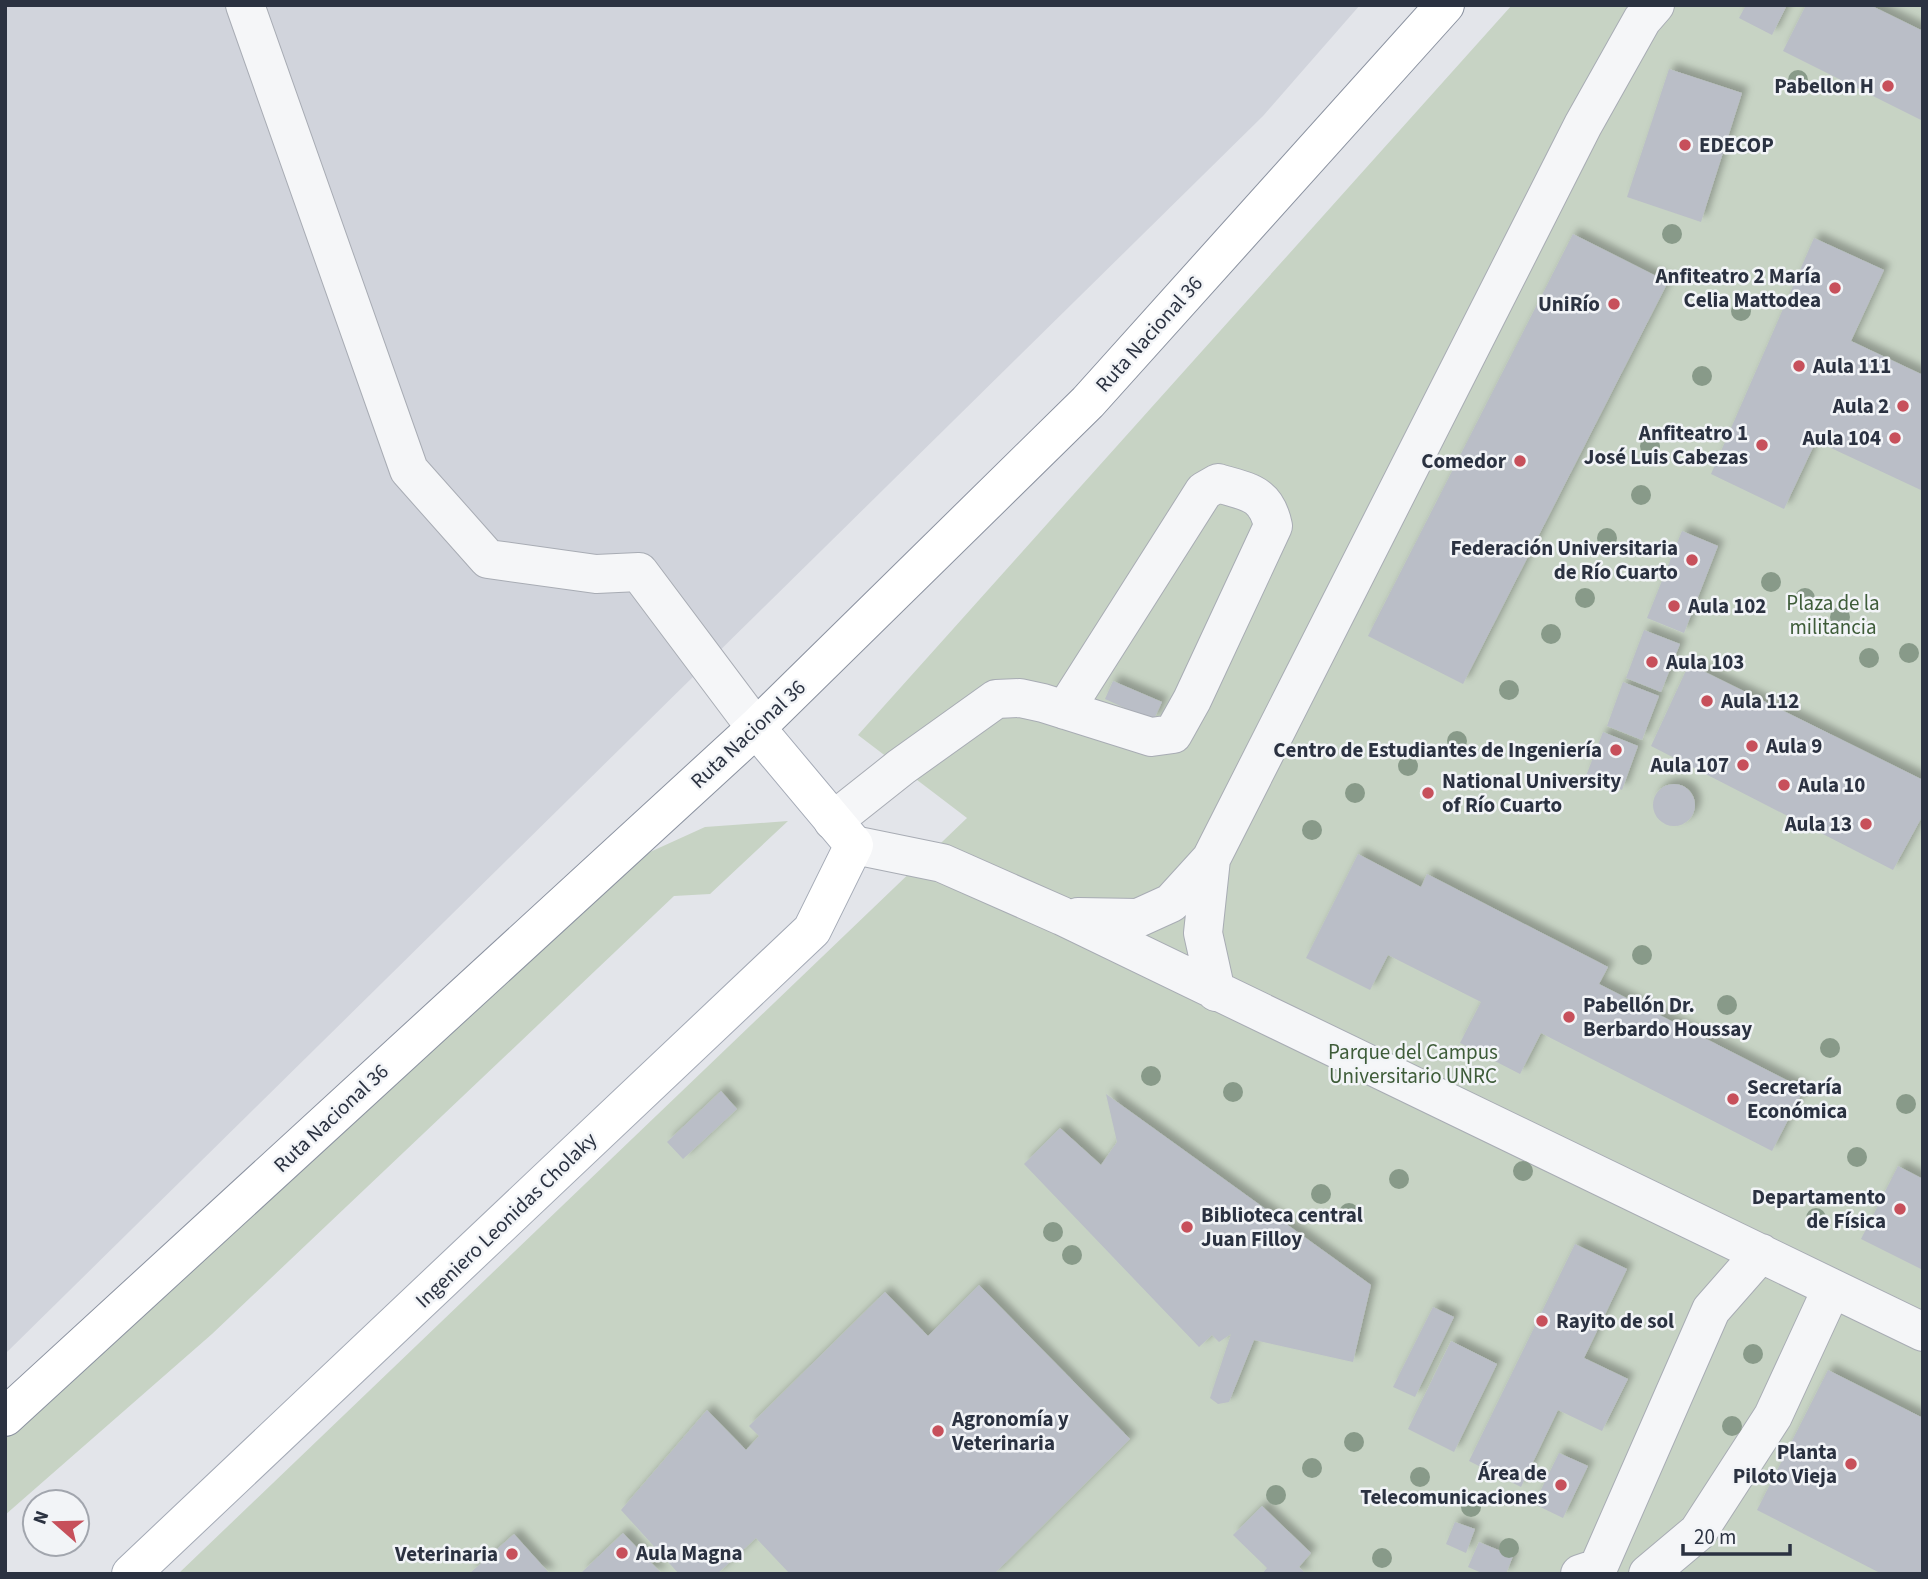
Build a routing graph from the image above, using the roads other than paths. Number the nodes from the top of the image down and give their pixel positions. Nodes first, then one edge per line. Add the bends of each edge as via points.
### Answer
1 (245, 5) edge
2 (1445, 5) edge
3 (1655, 5) edge
4 (1065, 710) junction
5 (756, 728) junction
6 (843, 833) junction
7 (1211, 859) junction
8 (1062, 916) junction
9 (1216, 992) junction
10 (1761, 1253) junction
11 (1832, 1288) junction
12 (1923, 1332) edge
13 (5, 1418) edge
14 (1603, 1572) edge
15 (131, 1574) edge
16 (1648, 1574) edge

1 - 5 lane via 409,470 488,559 596,574 639,572
2 - 5 main road, Ruta Nacional 36 via 1088,402
3 - 7 lane via 1583,125
4 - 4 lane via 1151,737 1173,734 1273,526 1270,510 1260,497 1218,483 1204,491
4 - 6 lane via 1020,698 996,699 901,767
5 - 6 main road
5 - 13 main road, Ruta Nacional 36
6 - 8 lane via 942,863
6 - 15 main road, Ingeniero Leonidas Cholaky via 812,930
7 - 8 lane via 1171,903 1138,918
7 - 9 lane via 1203,933
8 - 9 lane
9 - 10 lane
10 - 11 lane
10 - 14 lane via 1711,1310
11 - 12 lane
11 - 16 lane via 1773,1416 1751,1451 1698,1532

